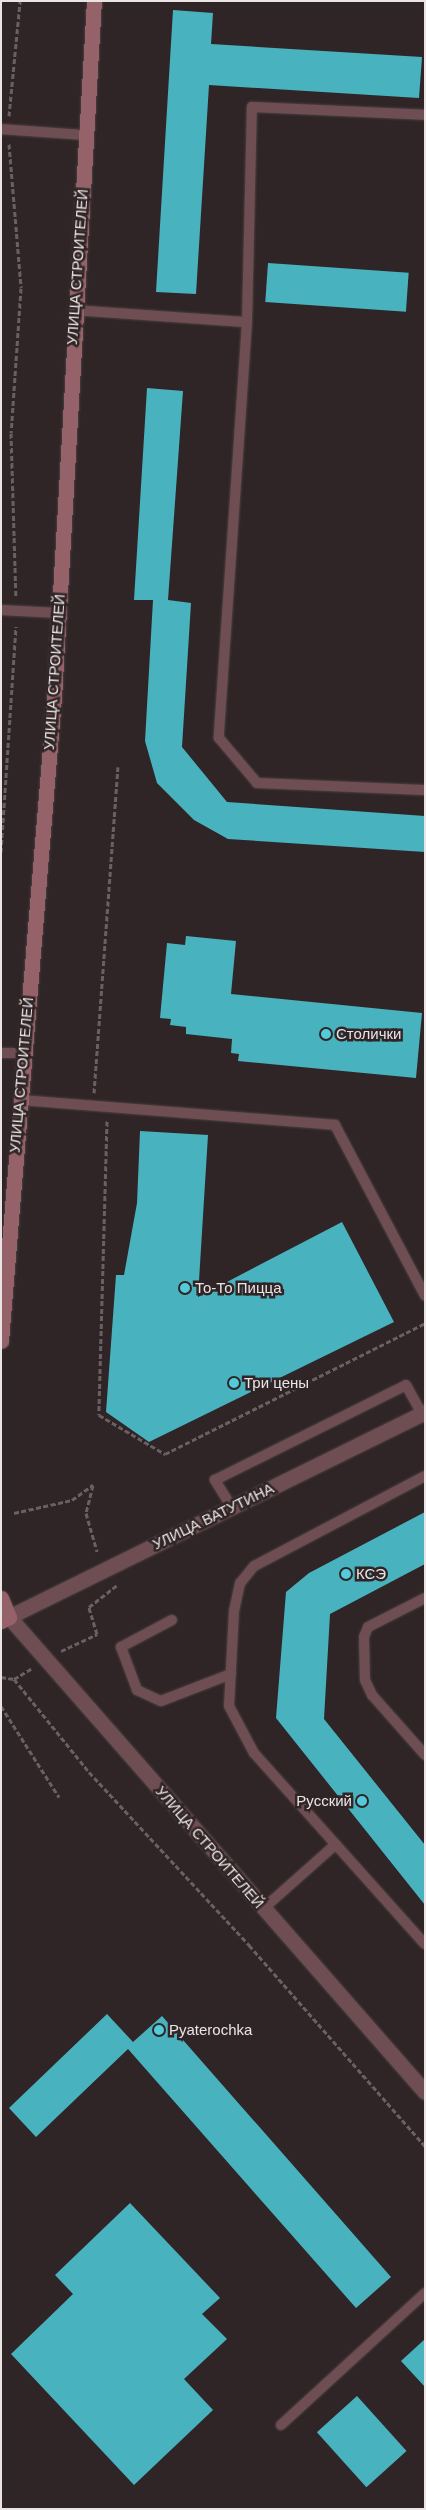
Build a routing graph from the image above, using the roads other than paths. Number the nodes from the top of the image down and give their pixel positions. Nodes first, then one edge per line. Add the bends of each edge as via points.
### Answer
1 (94, 1) edge
2 (425, 114) edge
3 (5, 129) edge
4 (85, 135) junction
5 (74, 310) junction
6 (247, 322) junction
7 (1, 610) edge
8 (58, 613) junction
9 (425, 790) edge
10 (1, 1053) edge
11 (22, 1054) junction
12 (19, 1100) junction
13 (425, 1296) edge
14 (1, 1341) edge
15 (424, 1415) edge
16 (425, 1476) edge
17 (231, 1506) junction
18 (1, 1598) edge
19 (425, 1598) edge
20 (5, 1619) edge
21 (172, 1620) dead end
22 (231, 1674) junction
23 (425, 1755) edge
24 (336, 1844) junction
25 (264, 1908) junction
26 (425, 1944) edge
27 (425, 2092) edge
28 (425, 2293) edge
29 (281, 2425) dead end

1 - 4 main road, УЛИЦА СТРОИТЕЛЕЙ
2 - 6 lane via 252,107
3 - 4 lane
4 - 5 main road, УЛИЦА СТРОИТЕЛЕЙ
5 - 6 lane
5 - 8 main road, УЛИЦА СТРОИТЕЛЕЙ
6 - 9 lane via 219,738 257,783
7 - 8 lane
8 - 11 main road, УЛИЦА СТРОИТЕЛЕЙ
10 - 11 lane
11 - 12 main road, УЛИЦА СТРОИТЕЛЕЙ
12 - 13 lane via 335,1125
12 - 14 main road, УЛИЦА СТРОИТЕЛЕЙ
15 - 17 street, УЛИЦА ВАТУТИНА
15 - 17 lane via 406,1385 215,1480
16 - 22 lane via 254,1566 240,1583 234,1611
17 - 20 street, УЛИЦА ВАТУТИНА
18 - 20 main road, УЛИЦА СТРОИТЕЛЕЙ
19 - 23 lane via 368,1627 364,1637 366,1680 372,1694
20 - 25 street, УЛИЦА СТРОИТЕЛЕЙ via 47,1660
21 - 22 lane via 121,1648 137,1690 161,1702
22 - 24 lane via 230,1706 237,1727
24 - 25 lane
24 - 26 lane
25 - 27 street, УЛИЦА СТРОИТЕЛЕЙ
28 - 29 lane

